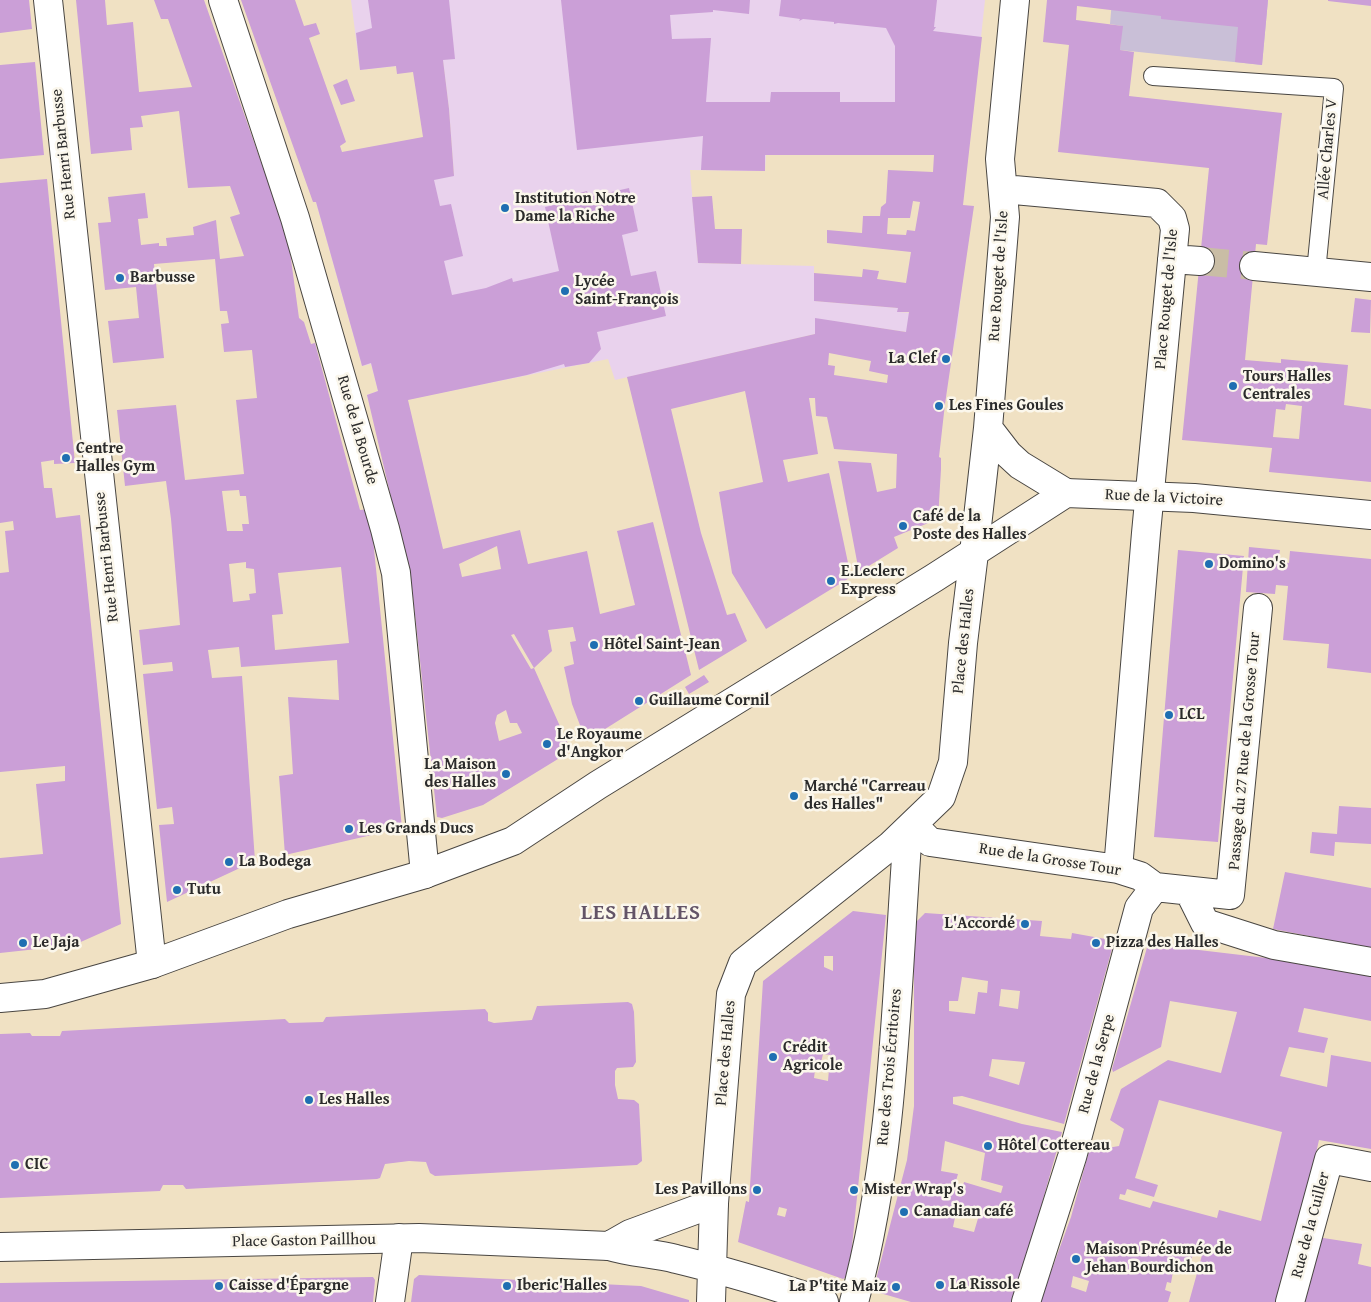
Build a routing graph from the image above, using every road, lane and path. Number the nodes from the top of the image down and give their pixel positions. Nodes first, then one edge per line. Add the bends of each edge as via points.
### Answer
1 (48, 0) edge
2 (223, 0) edge
3 (1015, 0) edge
4 (1152, 76) dead end
5 (1003, 189) junction
6 (1172, 259) junction
7 (1200, 261) tunnel mouth
8 (1254, 266) tunnel mouth
9 (1316, 272) junction
10 (1371, 277) edge
11 (988, 428) junction
12 (1066, 494) junction
13 (1149, 497) junction
14 (1371, 515) edge
15 (974, 553) junction
16 (1258, 608) dead end
17 (910, 828) junction
18 (1118, 869) junction
19 (425, 874) junction
20 (1155, 887) junction
21 (1189, 891) junction
22 (1230, 895) joint
23 (1371, 962) edge
24 (152, 964) junction
25 (0, 998) edge
26 (1371, 1167) edge
27 (714, 1203) junction
28 (399, 1238) junction
29 (609, 1246) junction
30 (0, 1247) edge
31 (712, 1268) junction
32 (390, 1302) edge
33 (711, 1302) edge
34 (824, 1302) edge
35 (854, 1302) edge
36 (1026, 1302) edge
37 (1290, 1302) edge

1 - 24 street, Rue Henri Barbusse
2 - 19 street, Rue de la Bourde via 296,218 394,564
3 - 5 street, Rue Rouget de l'Isle via 1000,159
4 - 9 lane, Allée Charles V via 1334,88
5 - 6 street, Place Rouget de l'Isle via 1157,203 1172,218 1175,228
5 - 11 street, Rue Rouget de l'Isle via 1006,217
6 - 7 street
6 - 13 street, Place Rouget de l'Isle
8 - 9 street
9 - 10 street
11 - 12 street via 1020,465
11 - 15 street, Rue Rouget de l'Isle
12 - 13 street, Rue de la Victoire
12 - 15 street
13 - 14 street, Rue de la Victoire via 1194,498
13 - 18 street
15 - 17 street, Place des Halles via 953,762 942,797
15 - 19 street, Place des Halles via 514,841
16 - 22 street, Passage du 27 Rue de la Grosse Tour
17 - 18 street, Rue de la Grosse Tour via 930,842
17 - 27 street, Place des Halles via 743,963 731,994
17 - 35 street, Rue des Trois Écritoires via 890,1095 874,1220
18 - 20 street, Rue de la Grosse Tour via 1140,876
19 - 24 street via 288,914
20 - 21 street, Rue de la Grosse Tour
20 - 36 street, Rue de la Serpe via 1139,908 1072,1157
21 - 22 street, Rue de la Grosse Tour
21 - 23 street via 1205,923 1274,945
24 - 25 street via 45,994
26 - 37 street, Rue de la Cuiller via 1329,1159
27 - 29 street via 630,1234
27 - 31 street, Place des Halles
28 - 29 street, Place Gaston Paillhou
28 - 30 street, Place Gaston Paillhou
28 - 32 street
29 - 31 street, Place Gaston Paillhou
31 - 33 street, Place des Halles
31 - 34 street, Place Gaston Paillhou

